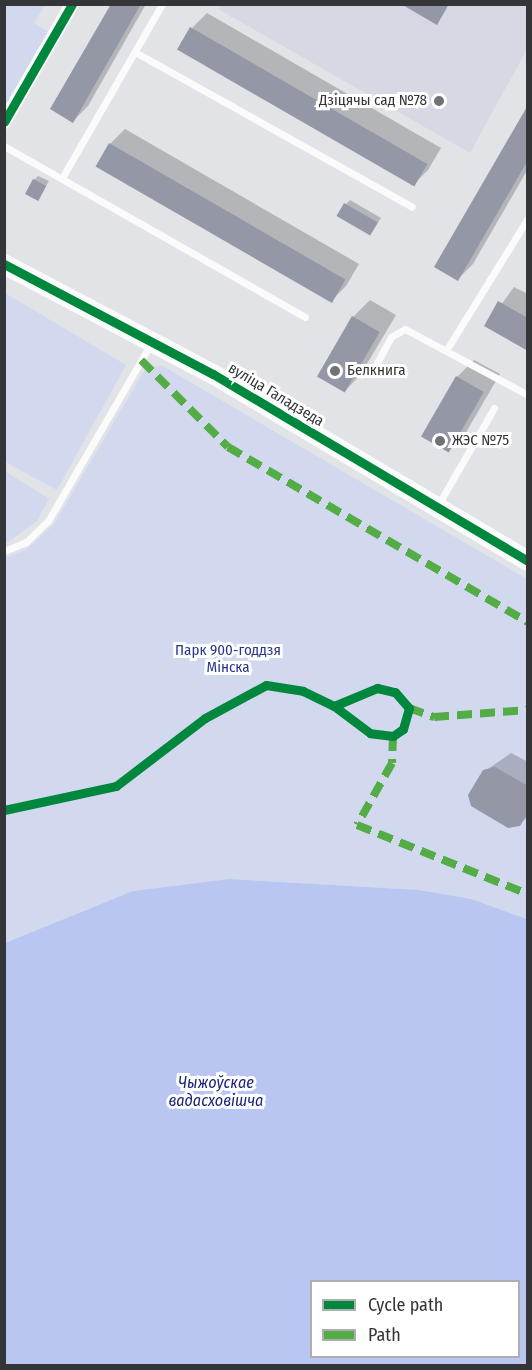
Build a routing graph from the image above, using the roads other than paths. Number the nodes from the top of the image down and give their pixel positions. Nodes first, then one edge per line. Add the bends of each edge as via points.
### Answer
1 (72, 4) edge
2 (162, 4) edge
3 (135, 52) junction
4 (4, 122) edge
5 (4, 146) edge
6 (62, 178) junction
7 (412, 207) dead end
8 (528, 218) edge
9 (4, 264) edge
10 (305, 317) dead end
11 (152, 340) junction
12 (447, 349) junction
13 (371, 375) dead end
14 (528, 395) edge
15 (494, 408) dead end
16 (437, 508) junction
17 (4, 551) edge
18 (528, 561) edge

1 - 4 street
2 - 3 lane
3 - 6 lane
3 - 7 lane
5 - 6 lane
6 - 10 lane
8 - 12 lane
9 - 11 street, вуліца Галадзеда
11 - 16 street, вуліца Галадзеда
11 - 17 lane via 48,521 26,542
12 - 13 lane via 405,329 390,337
12 - 14 lane
15 - 16 lane
16 - 18 street, вуліца Галадзеда

